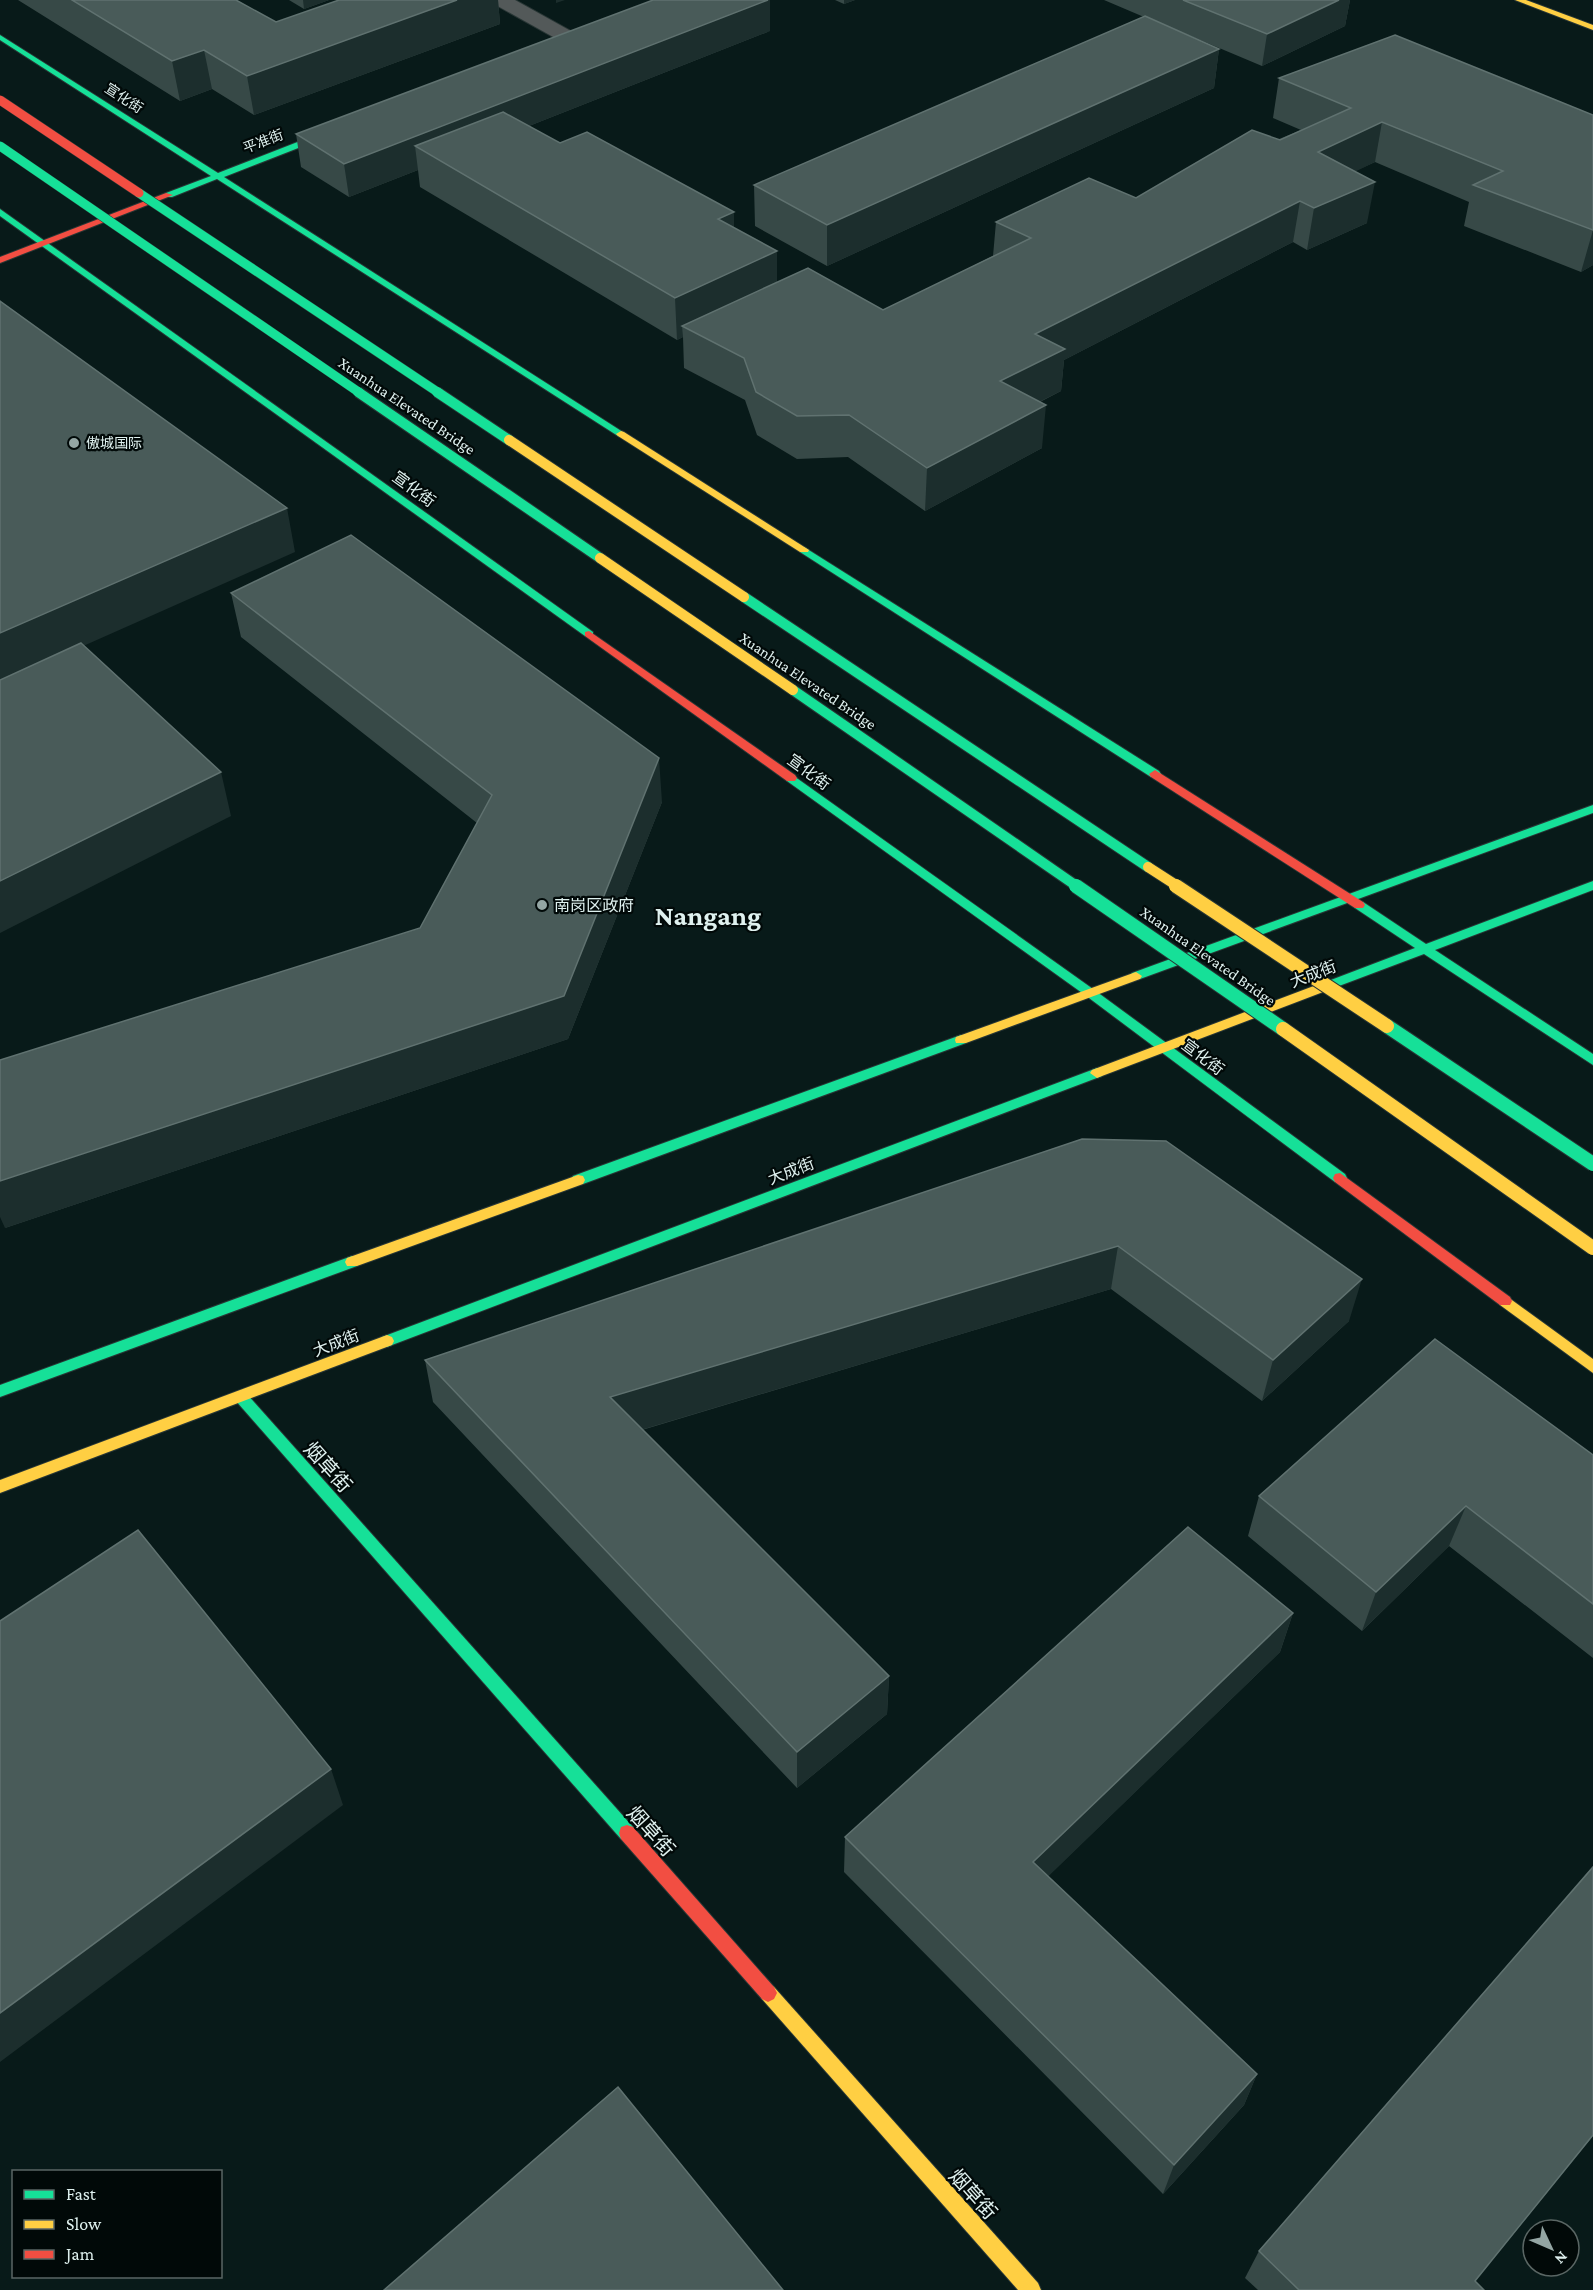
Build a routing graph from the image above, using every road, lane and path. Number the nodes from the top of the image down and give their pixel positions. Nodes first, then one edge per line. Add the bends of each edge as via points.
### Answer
1 (501, 0) edge
2 (1519, 0) edge
3 (1593, 28) edge
4 (577, 37) joint
5 (0, 38) edge
6 (549, 47) edge
7 (0, 100) edge
8 (349, 125) edge
9 (0, 146) edge
10 (216, 177) junction
11 (0, 212) edge
12 (43, 243) junction
13 (0, 260) edge
14 (1593, 809) edge
15 (1593, 885) edge
16 (1348, 900) junction
17 (1428, 949) junction
18 (1089, 992) junction
19 (1163, 1048) junction
20 (1593, 1060) edge
21 (1593, 1164) edge
22 (1593, 1248) edge
23 (1593, 1367) edge
24 (0, 1391) edge
25 (241, 1397) junction
26 (0, 1487) edge
27 (1031, 2290) edge

1 - 4 street
2 - 3 main road
4 - 6 main road
5 - 10 main road, 宣化街
7 - 21 main road, Xuanhua Elevated Bridge, bridge
8 - 10 main road, 平准街
9 - 22 main road, Xuanhua Elevated Bridge, bridge via 1209,976
10 - 12 main road, 平准街
10 - 16 main road, 宣化街
11 - 12 main road, 宣化街
12 - 13 main road, 平准街
12 - 18 main road, 宣化街
14 - 16 main road
15 - 17 main road, 大成街
16 - 17 main road, 宣化街
16 - 18 main road
17 - 19 main road, 大成街
17 - 20 main road, 宣化街
18 - 19 main road, 宣化街
18 - 24 main road
19 - 23 main road, 宣化街
19 - 25 main road, 大成街
25 - 26 main road, 大成街
25 - 27 main road, 烟草街

